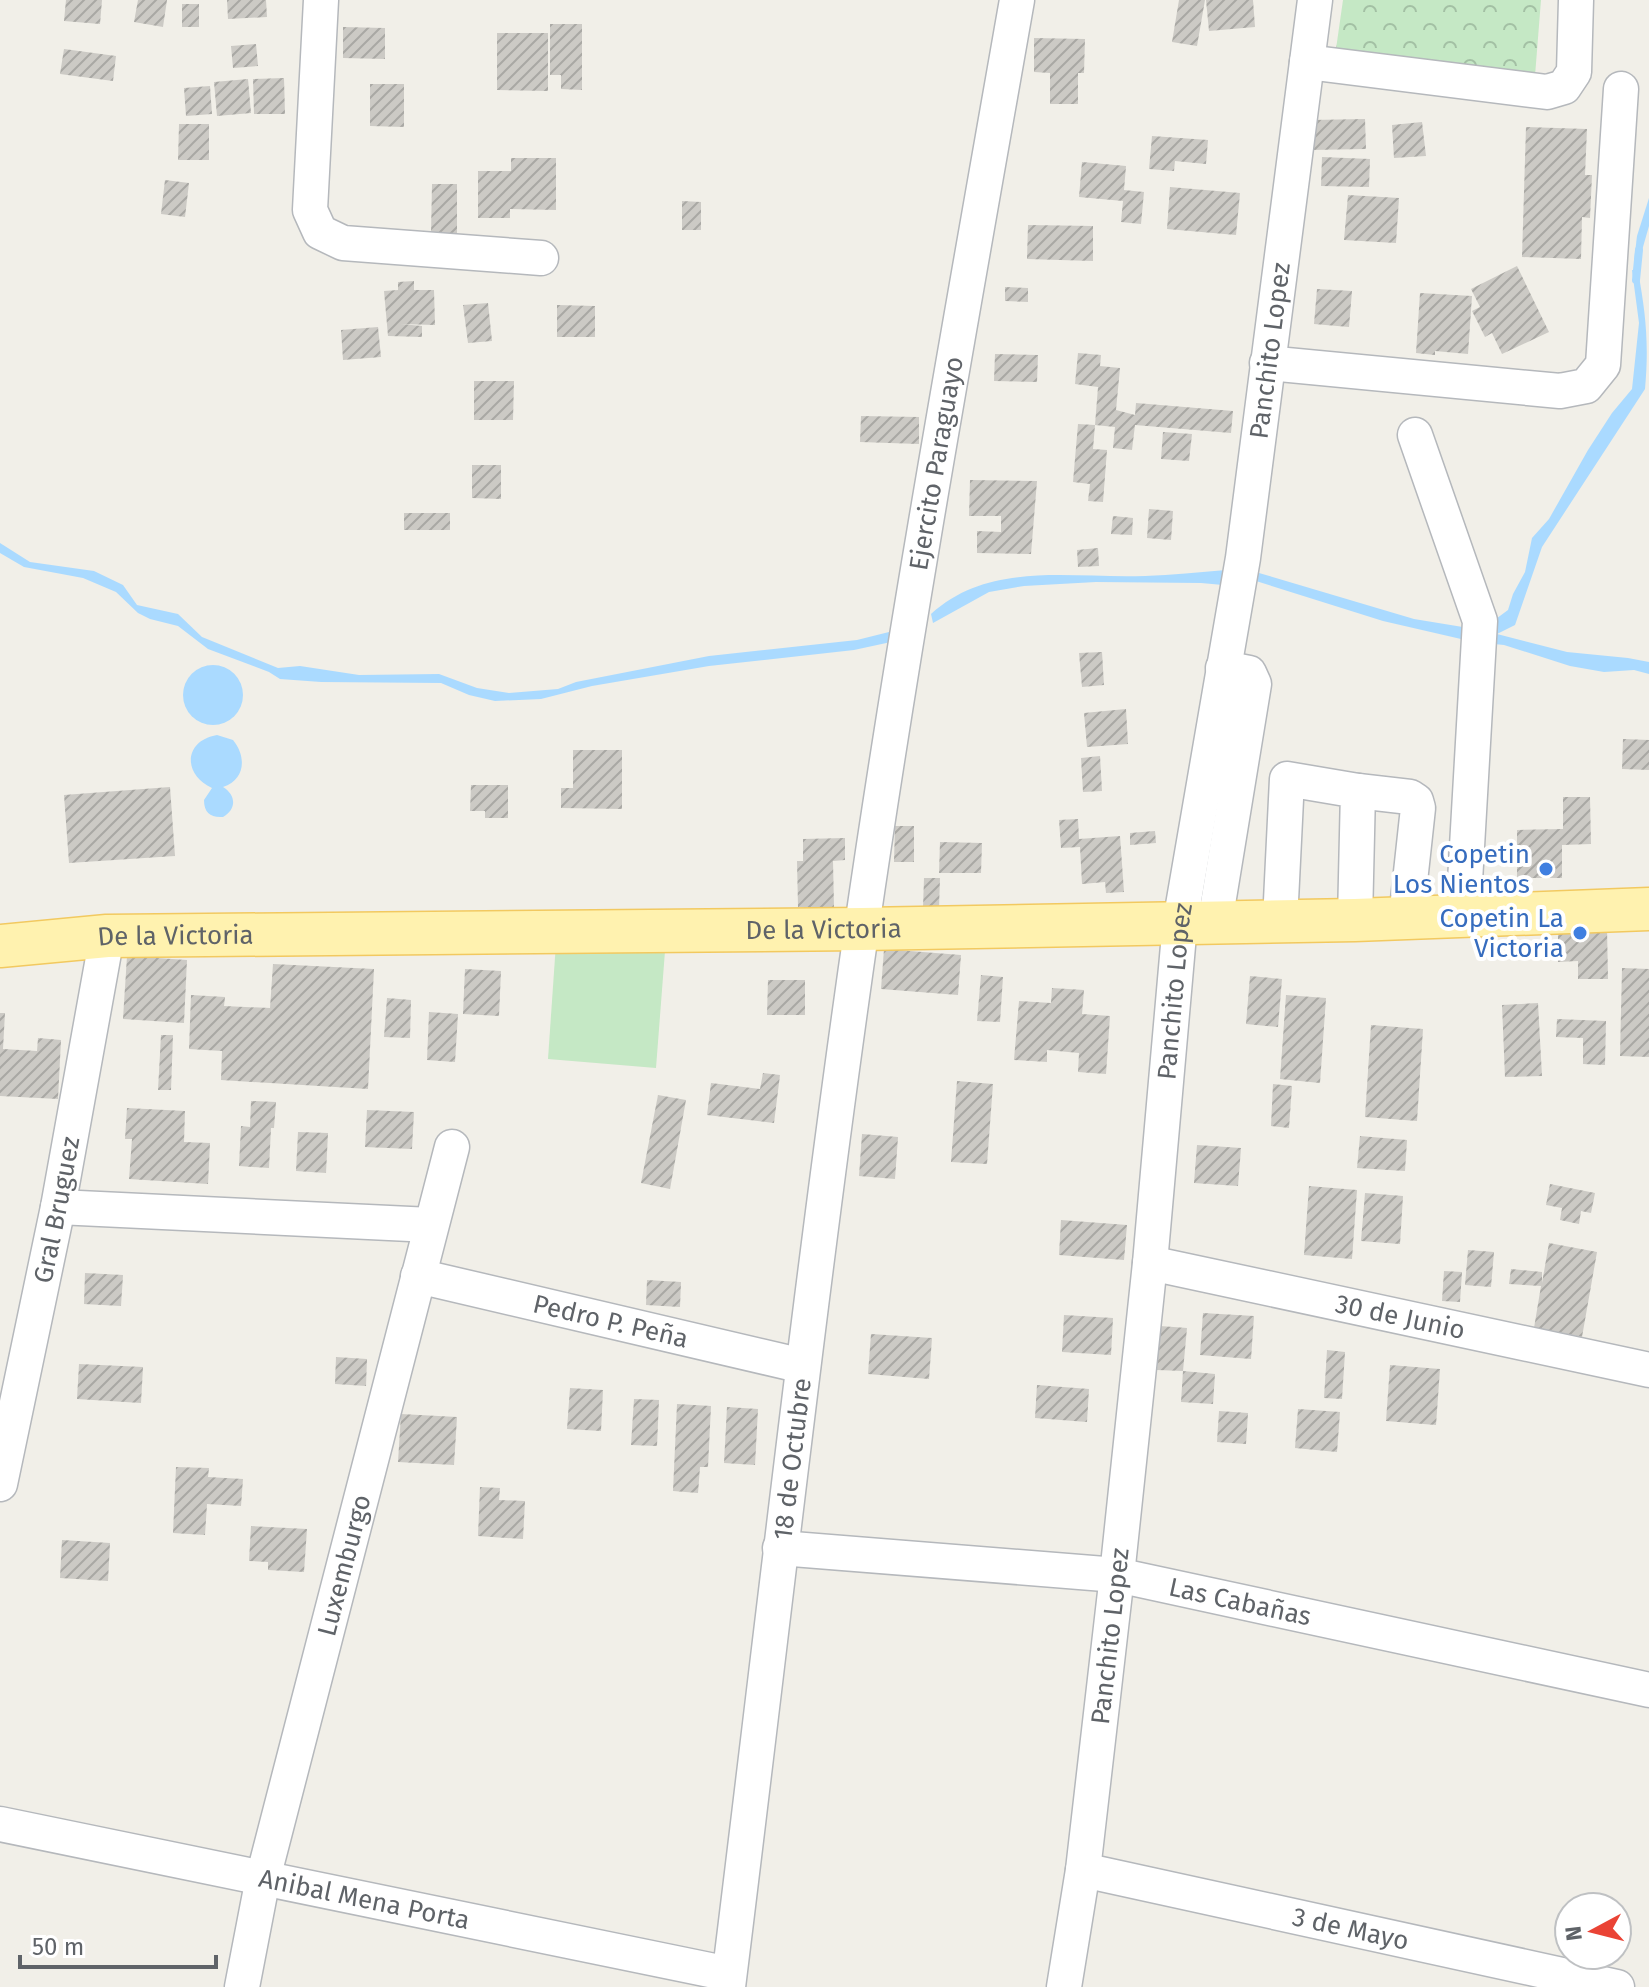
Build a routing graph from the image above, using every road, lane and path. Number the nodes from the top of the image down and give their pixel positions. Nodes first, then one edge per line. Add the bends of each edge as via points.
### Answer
1 (321, 0) edge
2 (1017, 0) edge
3 (1315, 0) edge
4 (1576, 0) edge
5 (1307, 62) junction
6 (1621, 89) dead end
7 (541, 258) dead end
8 (1267, 363) junction
9 (1415, 435) dead end
10 (1222, 771) junction
11 (1287, 779) junction
12 (1358, 791) junction
13 (1649, 909) edge
14 (1463, 916) junction
15 (1406, 918) junction
16 (1355, 920) junction
17 (1280, 921) junction
18 (1198, 922) junction
19 (862, 929) junction
20 (107, 936) junction
21 (0, 946) edge
22 (452, 1147) dead end
23 (58, 1207) junction
24 (431, 1225) junction
25 (1150, 1263) junction
26 (418, 1276) junction
27 (803, 1366) junction
28 (1649, 1370) edge
29 (1, 1478) edge
30 (780, 1548) junction
31 (1117, 1575) junction
32 (1649, 1690) edge
33 (0, 1824) edge
34 (1083, 1870) junction
35 (263, 1878) junction
36 (728, 1981) edge
37 (242, 1987) edge
38 (1064, 1987) edge
39 (1617, 1987) edge

1 - 7 street via 310,210 320,232 343,243
2 - 19 street, Ejercito Paraguayo via 905,641
3 - 5 street, Panchito Lopez
4 - 5 street via 1574,72 1564,87 1547,92
5 - 8 street, Panchito Lopez
6 - 8 street via 1603,365 1586,386 1560,391
8 - 10 street, Panchito Lopez via 1243,558 1223,668
9 - 14 street via 1480,621
10 - 11 street
10 - 18 street, Panchito Lopez
11 - 12 street
11 - 17 street
12 - 15 street via 1416,801
12 - 16 street
13 - 14 main road, De la Victoria
14 - 15 main road, De la Victoria
15 - 16 main road, De la Victoria
16 - 17 main road, De la Victoria
17 - 18 main road, De la Victoria
18 - 19 main road, De la Victoria
18 - 25 street, Panchito Lopez
19 - 20 main road, De la Victoria
19 - 27 street, 18 de Octubre
20 - 21 main road, De la Victoria
20 - 23 street, Gral Bruguez
22 - 24 street, Luxemburgo
23 - 24 street
23 - 29 street, Gral Bruguez
24 - 26 street, Luxemburgo
25 - 28 street, 30 de Junio
25 - 31 street, Panchito Lopez
26 - 27 street, Pedro P. Peña
26 - 35 street, Luxemburgo
27 - 30 street, 18 de Octubre
30 - 31 street, Las Cabañas
30 - 36 street, 18 de Octubre
31 - 32 street, Las Cabañas
31 - 34 street, Panchito Lopez
33 - 35 street, Anibal Mena Porta
34 - 38 street, Panchito Lopez
34 - 39 street, 3 de Mayo
35 - 36 street, Anibal Mena Porta
35 - 37 street, Luxemburgo

